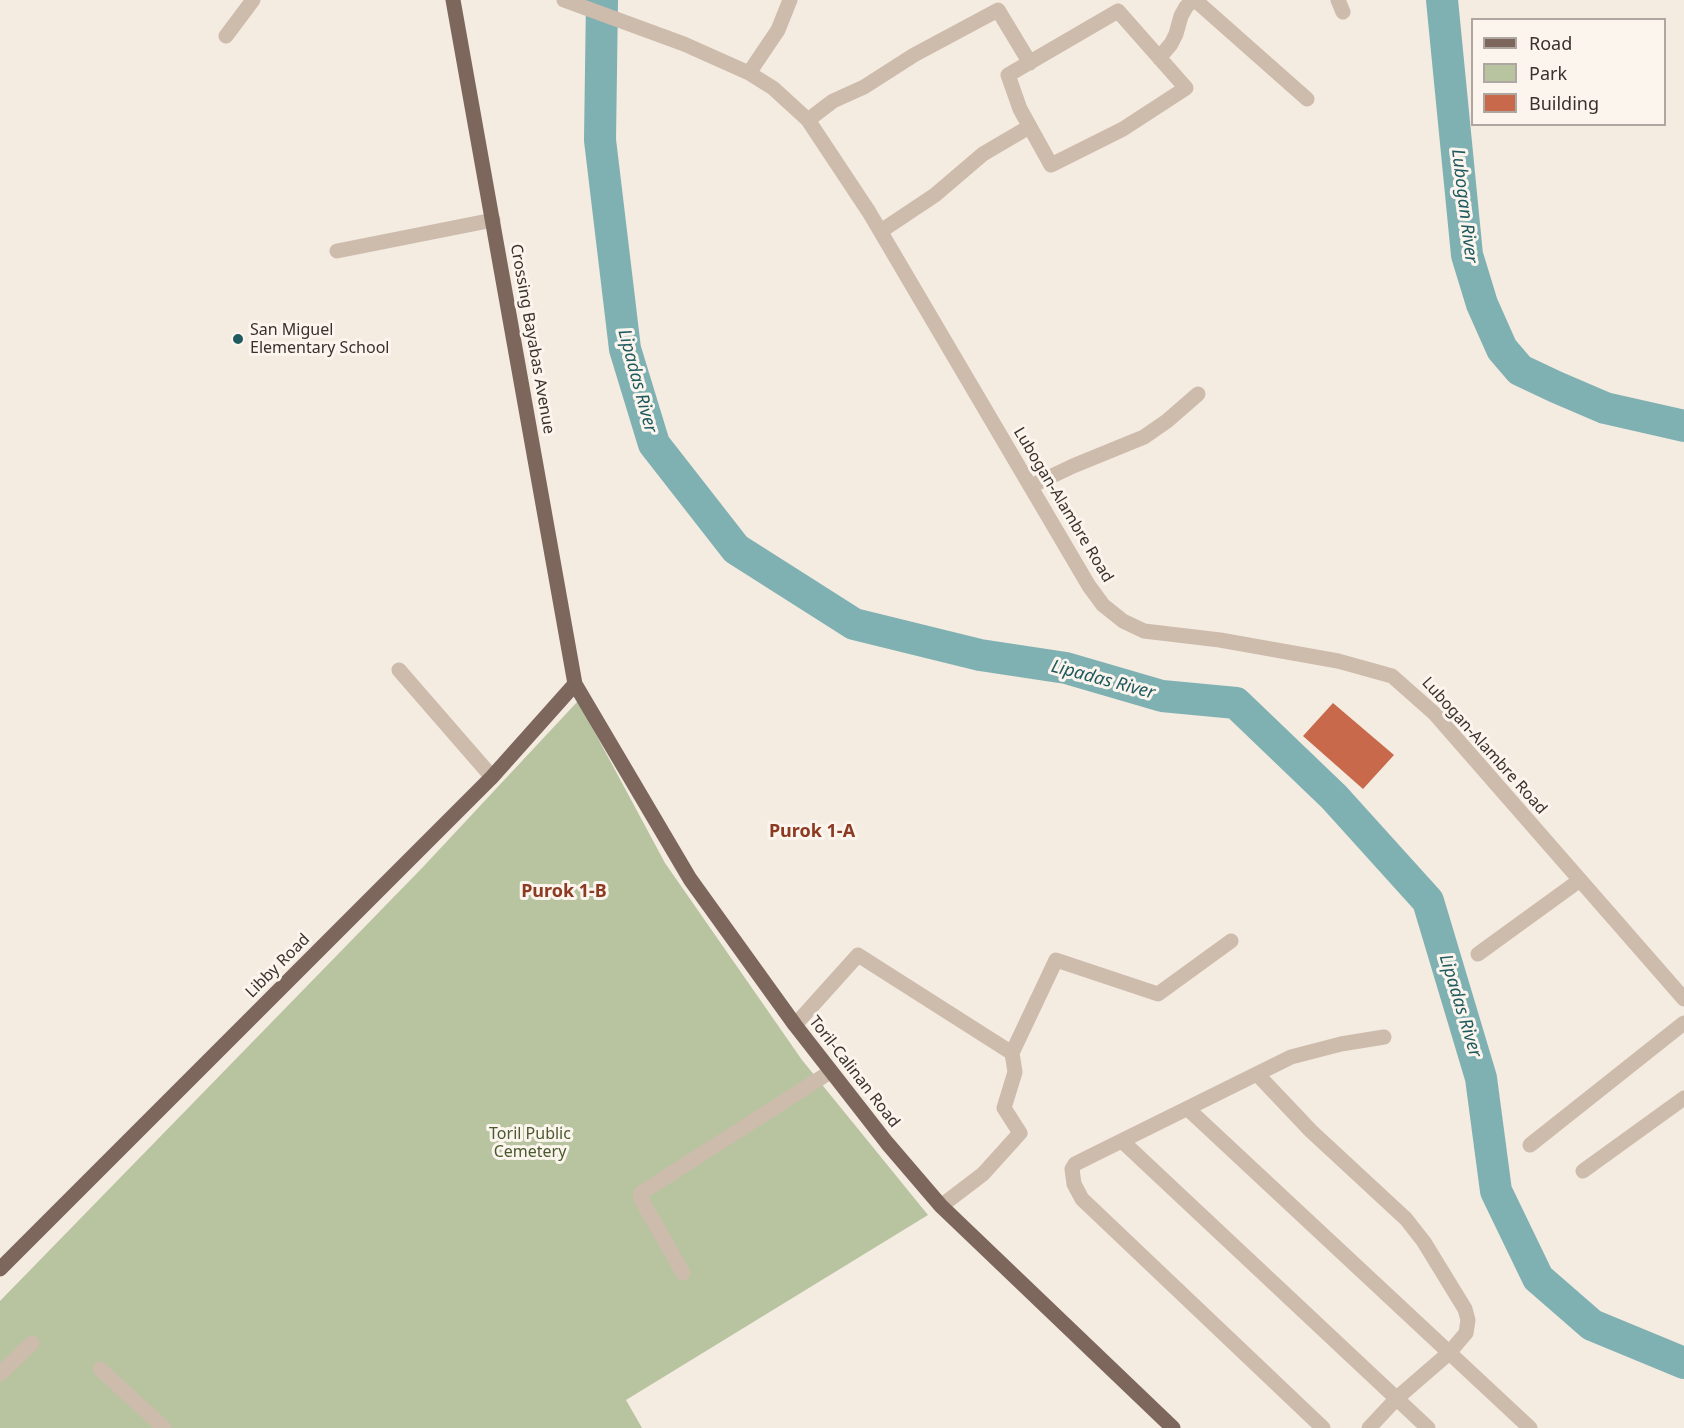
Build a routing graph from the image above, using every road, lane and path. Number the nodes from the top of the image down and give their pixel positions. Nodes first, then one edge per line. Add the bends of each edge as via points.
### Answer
1 (253, 0) edge
2 (453, 0) edge
3 (564, 0) edge
4 (790, 0) edge
5 (1194, 0) edge
6 (226, 36) dead end
7 (1159, 58) junction
8 (1030, 63) junction
9 (749, 73) junction
10 (1307, 99) dead end
11 (808, 120) junction
12 (1029, 127) junction
13 (493, 220) junction
14 (881, 231) junction
15 (338, 251) dead end
16 (1198, 394) dead end
17 (1031, 486) junction
18 (399, 670) dead end
19 (575, 684) junction
20 (492, 777) junction
21 (1580, 880) junction
22 (1231, 941) dead end
23 (1478, 954) dead end
24 (1684, 999) edge
25 (1684, 1023) edge
26 (795, 1024) junction
27 (1384, 1037) dead end
28 (1012, 1053) junction
29 (830, 1072) junction
30 (1257, 1074) junction
31 (1684, 1098) edge
32 (1188, 1109) junction
33 (1122, 1141) junction
34 (1530, 1145) dead end
35 (1582, 1171) dead end
36 (941, 1206) junction
37 (0, 1269) edge
38 (683, 1273) dead end
39 (32, 1343) dead end
40 (1449, 1353) junction
41 (100, 1369) dead end
42 (0, 1374) edge
43 (1397, 1398) junction
44 (164, 1428) edge
45 (1173, 1428) edge
46 (1323, 1428) edge
47 (1369, 1428) edge
48 (1428, 1428) edge
49 (1530, 1428) edge

1 - 6 street
2 - 13 main road, Crossing Bayabas Avenue
3 - 9 street, Lubogan-Alambre Road via 684,44
4 - 9 street via 778,30
5 - 7 street via 1186,7 1171,44
5 - 10 street
7 - 8 street via 1119,11
7 - 12 street via 1186,88 1093,146 1051,165
8 - 11 street via 998,10 833,101
8 - 12 street via 1008,75
9 - 11 street, Lubogan-Alambre Road via 773,88
11 - 14 street, Lubogan-Alambre Road
12 - 14 street via 983,154 935,195
13 - 15 street
13 - 19 main road, Crossing Bayabas Avenue
14 - 17 street, Lubogan-Alambre Road
16 - 17 street via 1144,437
17 - 21 street, Lubogan-Alambre Road via 1089,586 1124,621 1144,631 1338,661 1392,676 1435,714
18 - 20 street
19 - 20 main road, Libby Road
19 - 26 main road, Toril-Calinan Road via 690,879
20 - 37 main road, Libby Road
21 - 23 street
21 - 24 street, Lubogan-Alambre Road
22 - 28 street via 1158,994 1056,960
25 - 34 street
26 - 28 street via 858,955
26 - 29 main road, Toril-Calinan Road
27 - 30 street via 1291,1057
28 - 36 street via 1016,1072 1004,1108 1020,1133 983,1174
29 - 36 main road, Toril-Calinan Road
29 - 38 street via 641,1193 640,1198
30 - 32 street
30 - 40 street via 1311,1131 1407,1219 1424,1242 1459,1297 1468,1320 1466,1333
31 - 35 street
32 - 33 street
32 - 40 street
33 - 43 street
33 - 46 street via 1075,1164 1071,1175 1083,1199
36 - 45 main road, Toril-Calinan Road
39 - 42 street
40 - 43 street
40 - 49 street
41 - 44 street
43 - 47 street
43 - 48 street

